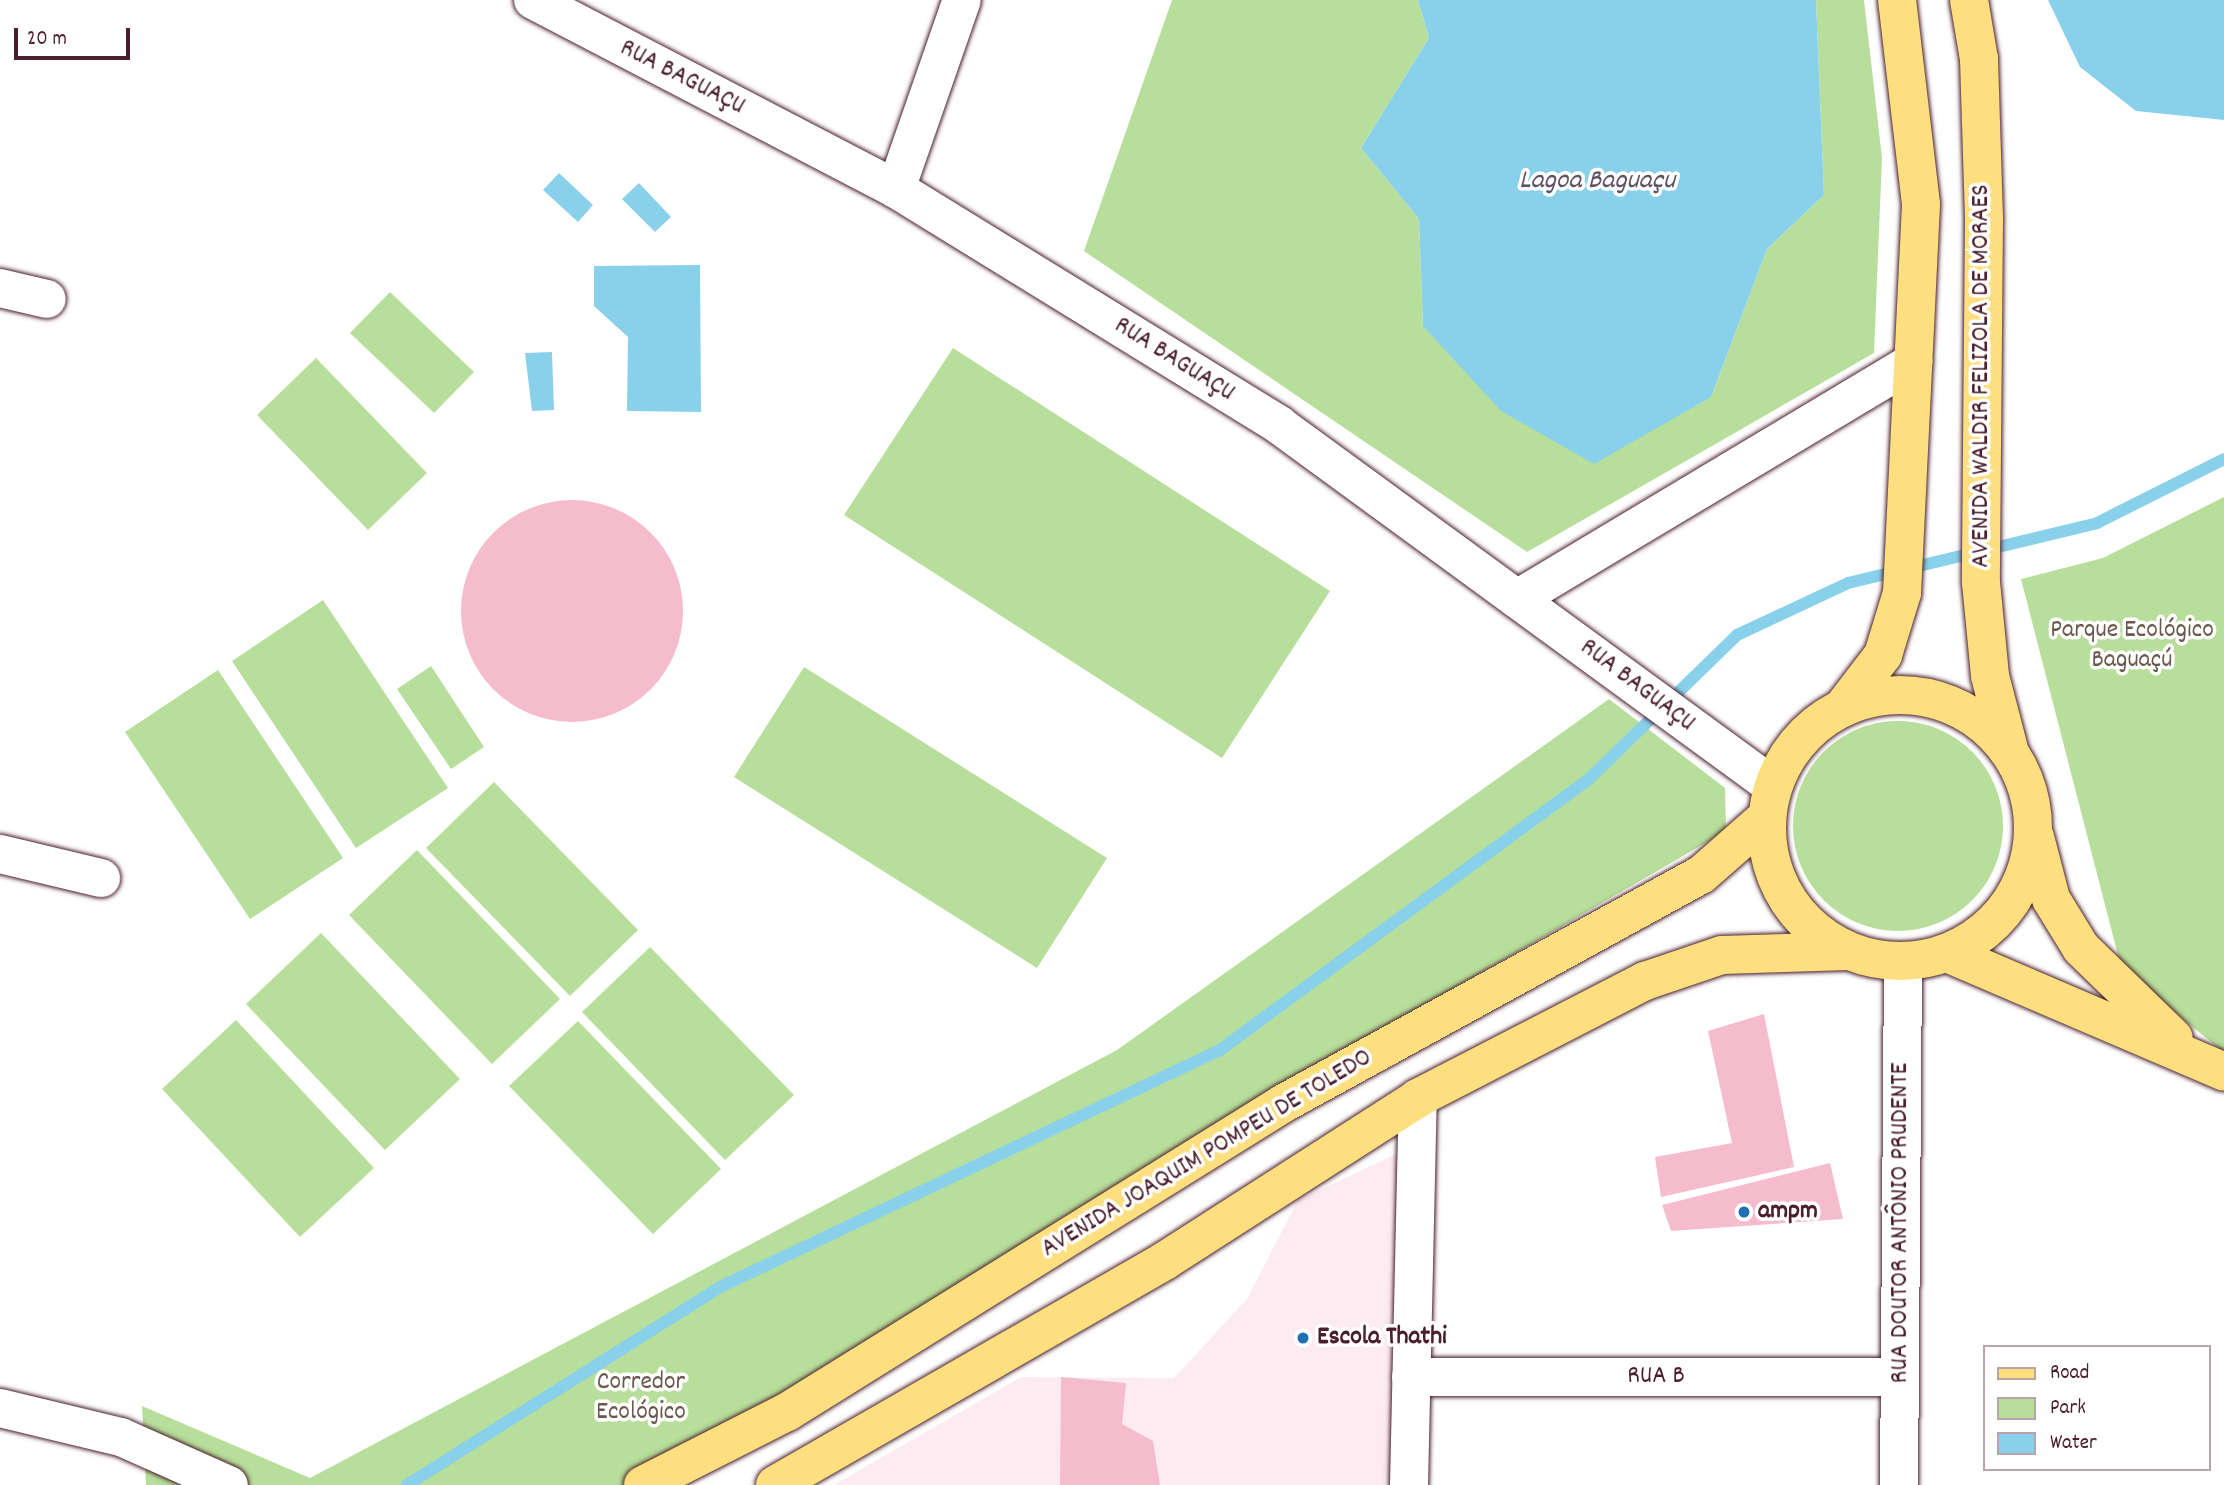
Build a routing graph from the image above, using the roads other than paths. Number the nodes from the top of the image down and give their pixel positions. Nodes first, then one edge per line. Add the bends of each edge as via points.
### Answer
1 (533, 0) edge
2 (962, 0) edge
3 (1897, 0) edge
4 (1969, 0) edge
5 (896, 189) junction
6 (0, 288) edge
7 (47, 299) dead end
8 (1913, 362) junction
9 (1517, 599) junction
10 (1843, 707) junction
11 (2010, 751) junction
12 (1770, 802) junction
13 (2034, 833) junction
14 (0, 854) edge
15 (102, 878) dead end
16 (1848, 951) junction
17 (1947, 953) junction
18 (1903, 961) junction
19 (2213, 1067) edge
20 (1418, 1098) junction
21 (1411, 1377) junction
22 (1900, 1377) junction
23 (0, 1408) edge
24 (229, 1485) edge
25 (643, 1485) edge
26 (775, 1485) edge
27 (1409, 1485) edge
28 (1899, 1485) edge

1 - 5 street, RUA BAGUAÇU
2 - 5 street
3 - 8 main road via 1921,204
4 - 11 main road, AVENIDA WALDIR FELIZOLA DE MORAES via 1979,59 1984,218 1981,582 1990,676
5 - 9 street, RUA BAGUAÇU via 1279,425
6 - 7 street
8 - 9 street
8 - 10 main road via 1902,593 1883,655
9 - 12 street, RUA BAGUAÇU via 1713,743
10 - 11 main road via 1888,695 1935,699 1977,718
10 - 12 main road via 1800,740
11 - 13 main road via 2029,790
12 - 16 main road via 1769,859 1785,898 1812,929
12 - 25 main road, AVENIDA JOAQUIM POMPEU DE TOLEDO via 1701,875 1284,1102 787,1412
13 - 17 main road via 2027,872 2009,906 1981,934
13 - 19 main road via 2051,899 2081,948
14 - 15 street
16 - 18 main road
16 - 20 main road via 1722,955 1645,981
17 - 18 main road
17 - 19 main road
18 - 22 street, RUA DOUTOR ANTÔNIO PRUDENTE
20 - 21 street
20 - 26 main road via 1166,1260
21 - 22 street, RUA B
21 - 27 street
22 - 28 street, RUA DOUTOR ANTÔNIO PRUDENTE
23 - 24 street via 121,1437

